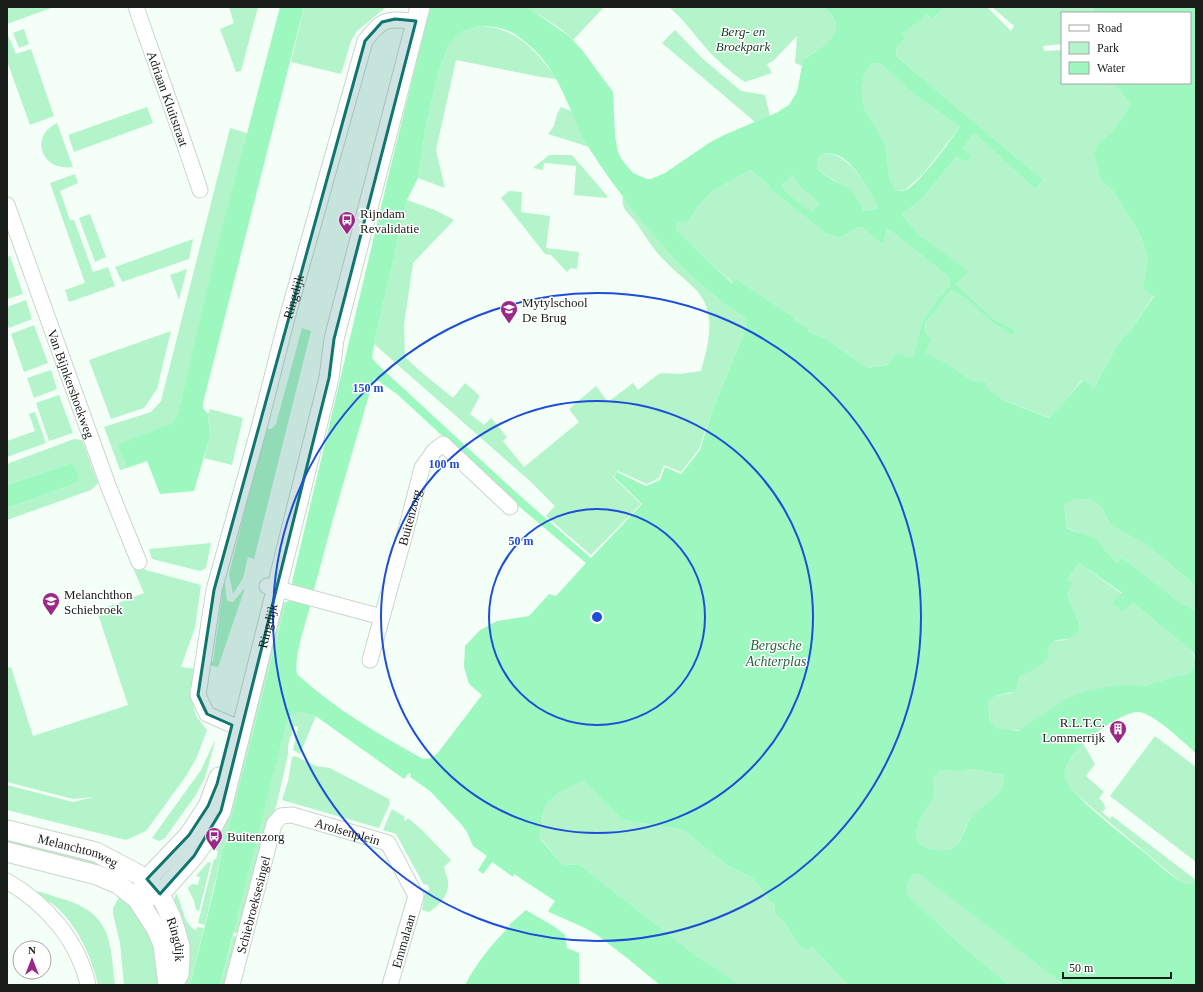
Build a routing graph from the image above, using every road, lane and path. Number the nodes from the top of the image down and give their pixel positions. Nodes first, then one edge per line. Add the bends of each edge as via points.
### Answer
1 (136, 7) edge
2 (418, 14) edge
3 (200, 190) dead end
4 (7, 205) edge
5 (510, 507) dead end
6 (139, 562) dead end
7 (276, 589) junction
8 (382, 617) junction
9 (370, 660) dead end
10 (237, 727) junction
11 (274, 824) joint
12 (7, 830) edge
13 (7, 852) edge
14 (147, 879) junction
15 (7, 880) edge
16 (160, 894) junction
17 (416, 896) joint
18 (137, 899) junction
19 (88, 985) edge
20 (168, 985) edge
21 (172, 985) edge
22 (232, 985) edge
23 (390, 985) edge

1 - 3 street, Adriaan Kluitstraat
2 - 7 street, Ringdijk via 334,339 329,378
2 - 10 street, Ringdijk via 382,22 365,41 214,590 198,695 208,714
4 - 6 street, Van Bijnkershoekweg via 109,488
5 - 8 street, Buitenzorg via 443,444 434,451 422,468
7 - 8 street
7 - 10 street, Ringdijk
8 - 9 street, Buitenzorg
10 - 14 street, Ringdijk via 208,806 189,835
10 - 16 street, Ringdijk via 221,811 194,856
11 - 17 street, Arolsenplein via 281,816 292,815 388,843
11 - 22 street, Schiebroeksesingel
12 - 14 street, Melanchtonweg via 96,852
13 - 18 street, Melanchtonweg via 97,875 118,884
14 - 16 street, Ringdijk
14 - 18 street, Ringdijk
15 - 19 street via 56,920 70,939
16 - 18 street
16 - 21 street, Ringdijk via 180,947 179,974
17 - 23 street, Emmalaan
18 - 20 street, Ringdijk via 156,928 163,945

